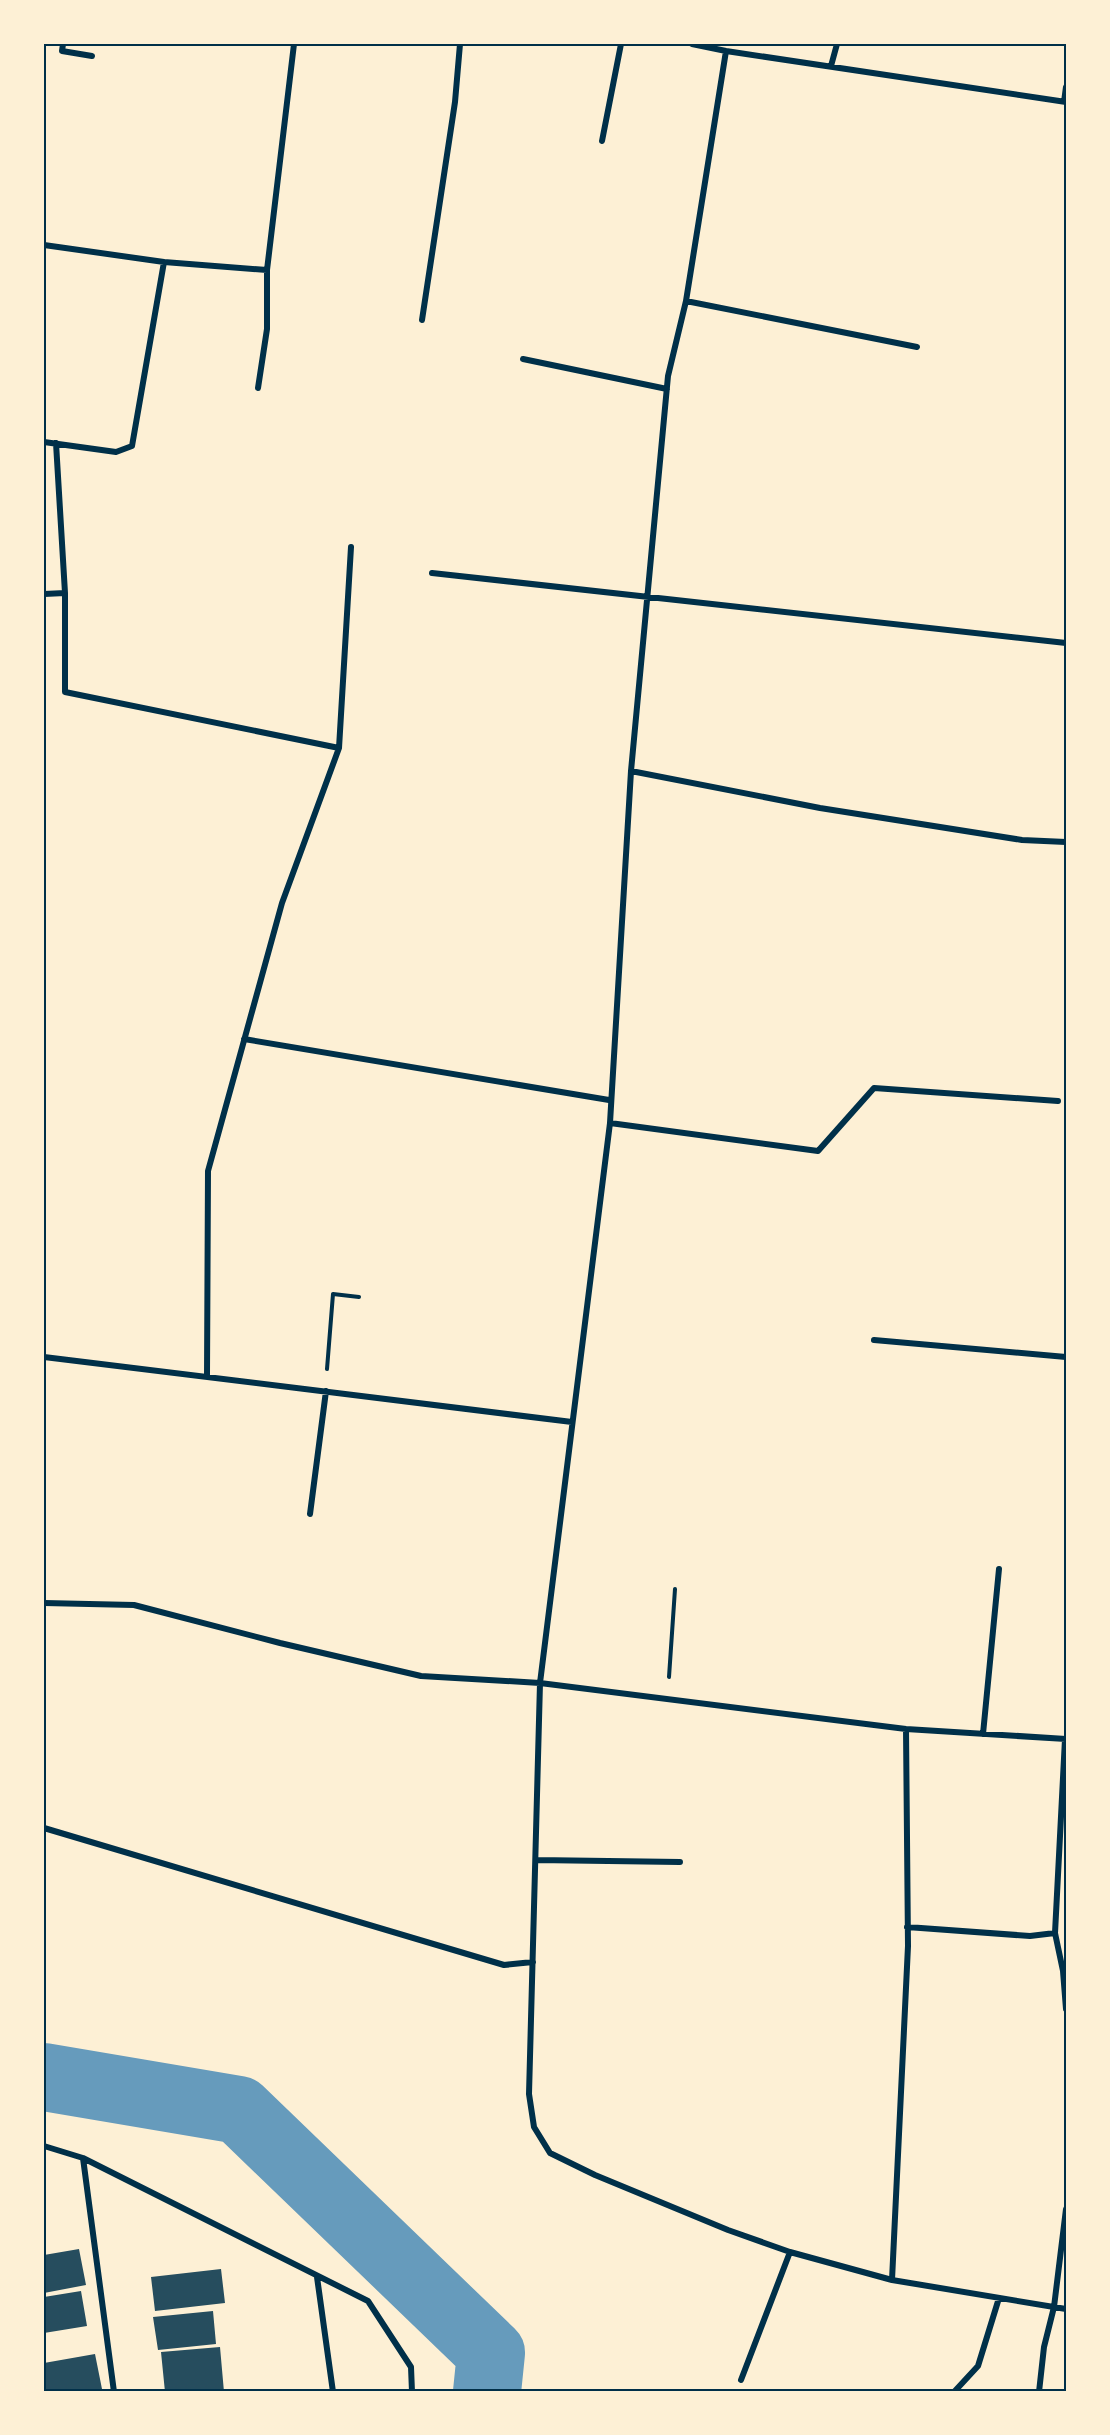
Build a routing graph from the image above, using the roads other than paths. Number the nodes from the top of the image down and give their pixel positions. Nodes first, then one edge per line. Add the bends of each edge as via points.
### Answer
1 (63, 44) edge
2 (294, 44) edge
3 (460, 44) edge
4 (621, 44) edge
5 (692, 44) edge
6 (837, 44) edge
7 (726, 51) junction
8 (92, 56) dead end
9 (831, 66) junction
10 (1066, 87) edge
11 (1065, 102) edge
12 (602, 141) dead end
13 (44, 245) edge
14 (164, 262) junction
15 (267, 270) junction
16 (686, 301) junction
17 (422, 320) dead end
18 (917, 348) dead end
19 (523, 359) dead end
20 (258, 388) dead end
21 (667, 390) junction
22 (44, 442) edge
23 (56, 443) junction
24 (351, 547) dead end
25 (432, 573) dead end
26 (64, 593) junction
27 (44, 594) edge
28 (648, 599) junction
29 (1066, 643) edge
30 (339, 748) junction
31 (631, 771) junction
32 (1066, 842) edge
33 (244, 1039) junction
34 (609, 1100) junction
35 (1058, 1101) dead end
36 (610, 1123) junction
37 (874, 1340) dead end
38 (44, 1357) edge
39 (1066, 1357) edge
40 (207, 1376) junction
41 (326, 1391) junction
42 (572, 1422) junction
43 (310, 1514) dead end
44 (999, 1569) dead end
45 (44, 1603) edge
46 (540, 1683) junction
47 (906, 1729) junction
48 (984, 1734) junction
49 (1066, 1739) edge
50 (44, 1828) edge
51 (536, 1860) junction
52 (680, 1862) dead end
53 (907, 1927) junction
54 (1055, 1933) junction
55 (532, 1962) junction
56 (1066, 2009) edge
57 (44, 2146) edge
58 (83, 2158) junction
59 (1066, 2210) edge
60 (790, 2252) junction
61 (317, 2277) junction
62 (892, 2280) junction
63 (999, 2298) junction
64 (1054, 2307) junction
65 (1066, 2309) edge
66 (741, 2380) dead end
67 (114, 2391) edge
68 (333, 2391) edge
69 (412, 2391) edge
70 (954, 2391) edge
71 (1040, 2391) edge

1 - 8 street via 62,51
2 - 15 street
3 - 17 street
4 - 12 street
5 - 7 street
6 - 9 street
7 - 9 street
7 - 16 street
9 - 11 street
10 - 11 street
13 - 14 street
14 - 15 street
14 - 23 street via 132,446 116,452
15 - 20 street via 267,329
16 - 18 street
16 - 21 street
19 - 21 street
21 - 28 street
22 - 23 street
23 - 26 street
24 - 30 street
25 - 28 street
26 - 27 street
26 - 30 street via 65,692
28 - 29 street
28 - 31 street
30 - 33 street via 282,903
31 - 32 street via 820,808 1022,840
31 - 34 street
33 - 34 street
33 - 40 street via 208,1171
34 - 36 street
35 - 36 street via 874,1088 818,1151
36 - 42 street
37 - 39 street
38 - 40 street
40 - 41 street
41 - 42 street
41 - 43 street
42 - 46 street
44 - 48 street
45 - 46 street via 134,1605 421,1676
46 - 47 street
46 - 51 street
47 - 48 street
47 - 53 street
48 - 49 street
49 - 54 street
50 - 55 street via 504,1965
51 - 52 street
51 - 55 street
53 - 54 street via 1030,1936
53 - 62 street
54 - 56 street
55 - 60 street via 529,2094 534,2127 550,2153 728,2230
57 - 58 street
58 - 61 street
58 - 67 street
59 - 64 street
60 - 62 street
60 - 66 street
61 - 68 street
61 - 69 street via 368,2301 411,2367
62 - 63 street
63 - 64 street
63 - 70 street via 978,2366
64 - 65 street
64 - 71 street via 1044,2347

